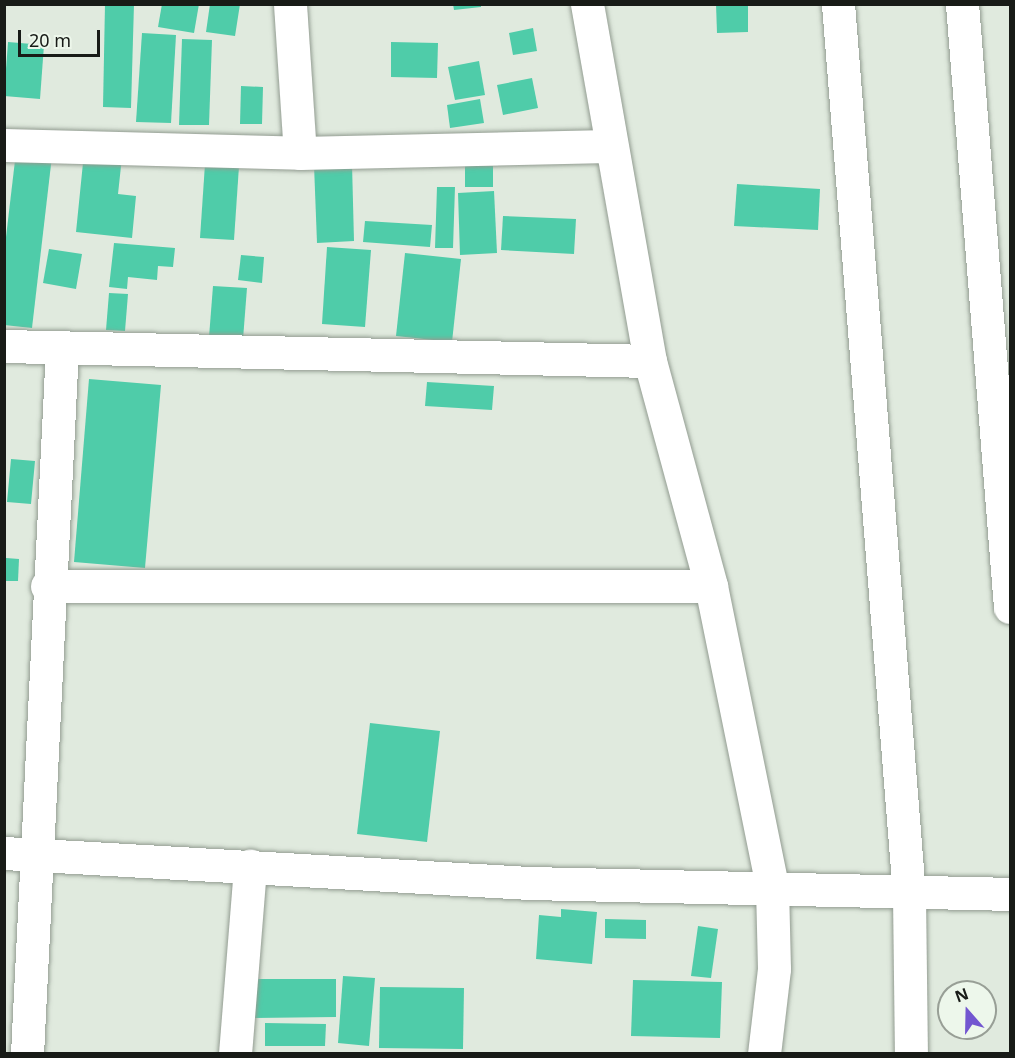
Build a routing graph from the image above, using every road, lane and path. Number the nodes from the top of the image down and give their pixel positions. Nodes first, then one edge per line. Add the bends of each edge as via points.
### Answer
1 (290, 4) edge
2 (587, 4) edge
3 (837, 4) edge
4 (962, 4) edge
5 (4, 145) edge
6 (609, 146) junction
7 (300, 153) junction
8 (4, 346) edge
9 (62, 349) junction
10 (650, 361) junction
11 (47, 586) junction
12 (711, 586) junction
13 (1011, 607) edge
14 (19, 855) edge
15 (250, 866) junction
16 (772, 887) junction
17 (1011, 894) edge
18 (909, 895) junction
19 (16, 1017) edge
20 (27, 1053) edge
21 (244, 1053) edge
22 (764, 1053) edge
23 (911, 1053) edge

1 - 7 street
2 - 6 street
3 - 18 street
4 - 13 street
5 - 7 street
6 - 7 street
6 - 10 street
8 - 9 street
9 - 10 street
9 - 11 street
10 - 12 street
11 - 12 street
11 - 14 street
12 - 16 street
14 - 15 street
14 - 19 street
15 - 16 street via 529,883
15 - 21 street
16 - 18 street
16 - 22 street via 774,969
17 - 18 street
18 - 23 street
19 - 20 street

